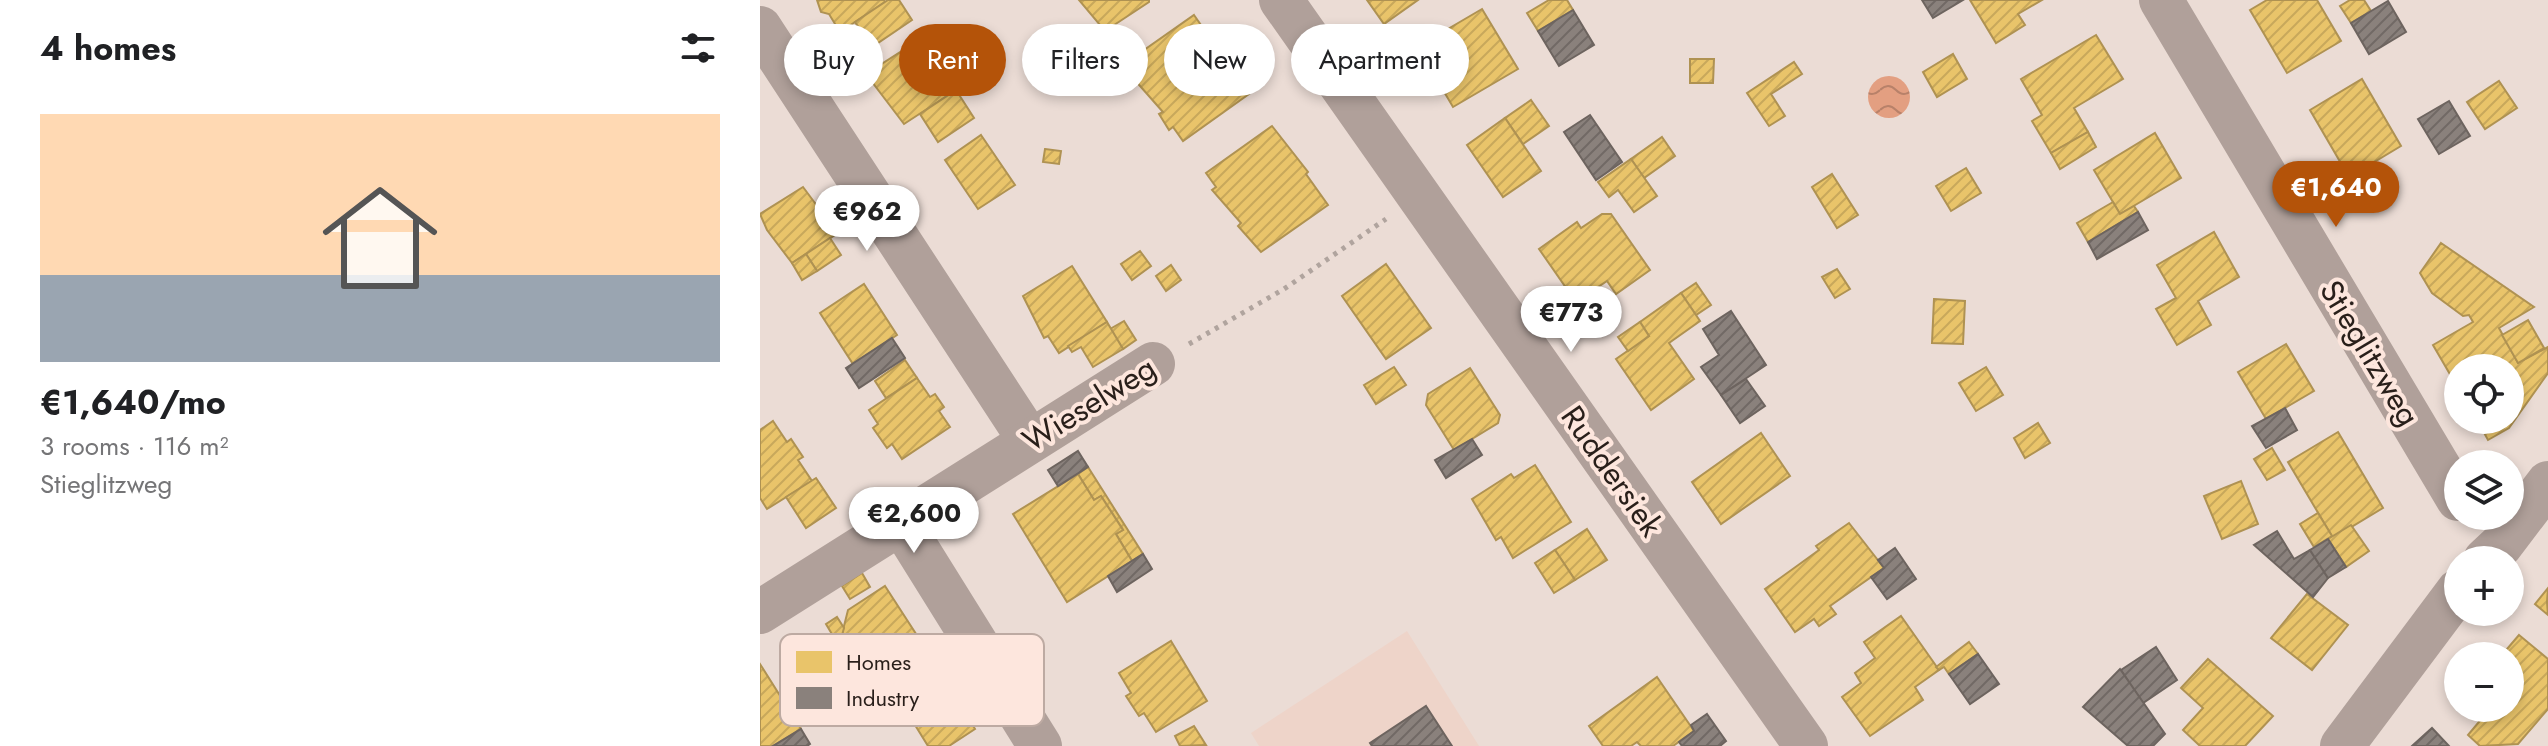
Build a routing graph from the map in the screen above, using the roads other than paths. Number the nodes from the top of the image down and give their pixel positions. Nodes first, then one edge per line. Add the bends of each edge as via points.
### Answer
1 (1281, 0) edge
2 (2161, 0) edge
3 (760, 28) edge
4 (1153, 364) road end
5 (1030, 441) junction
6 (2444, 475) edge
7 (2548, 483) edge
8 (901, 523) junction
9 (2487, 540) edge
10 (2444, 610) edge
11 (760, 612) edge
12 (966, 634) edge
13 (1806, 746) edge
14 (2342, 746) edge

1 - 13 street, Ruddersiek
2 - 6 street, Stieglitzweg
3 - 5 street
4 - 5 street, Wieselweg
5 - 8 street, Wieselweg
7 - 9 street
8 - 11 street, Wieselweg
8 - 12 street
10 - 14 street

